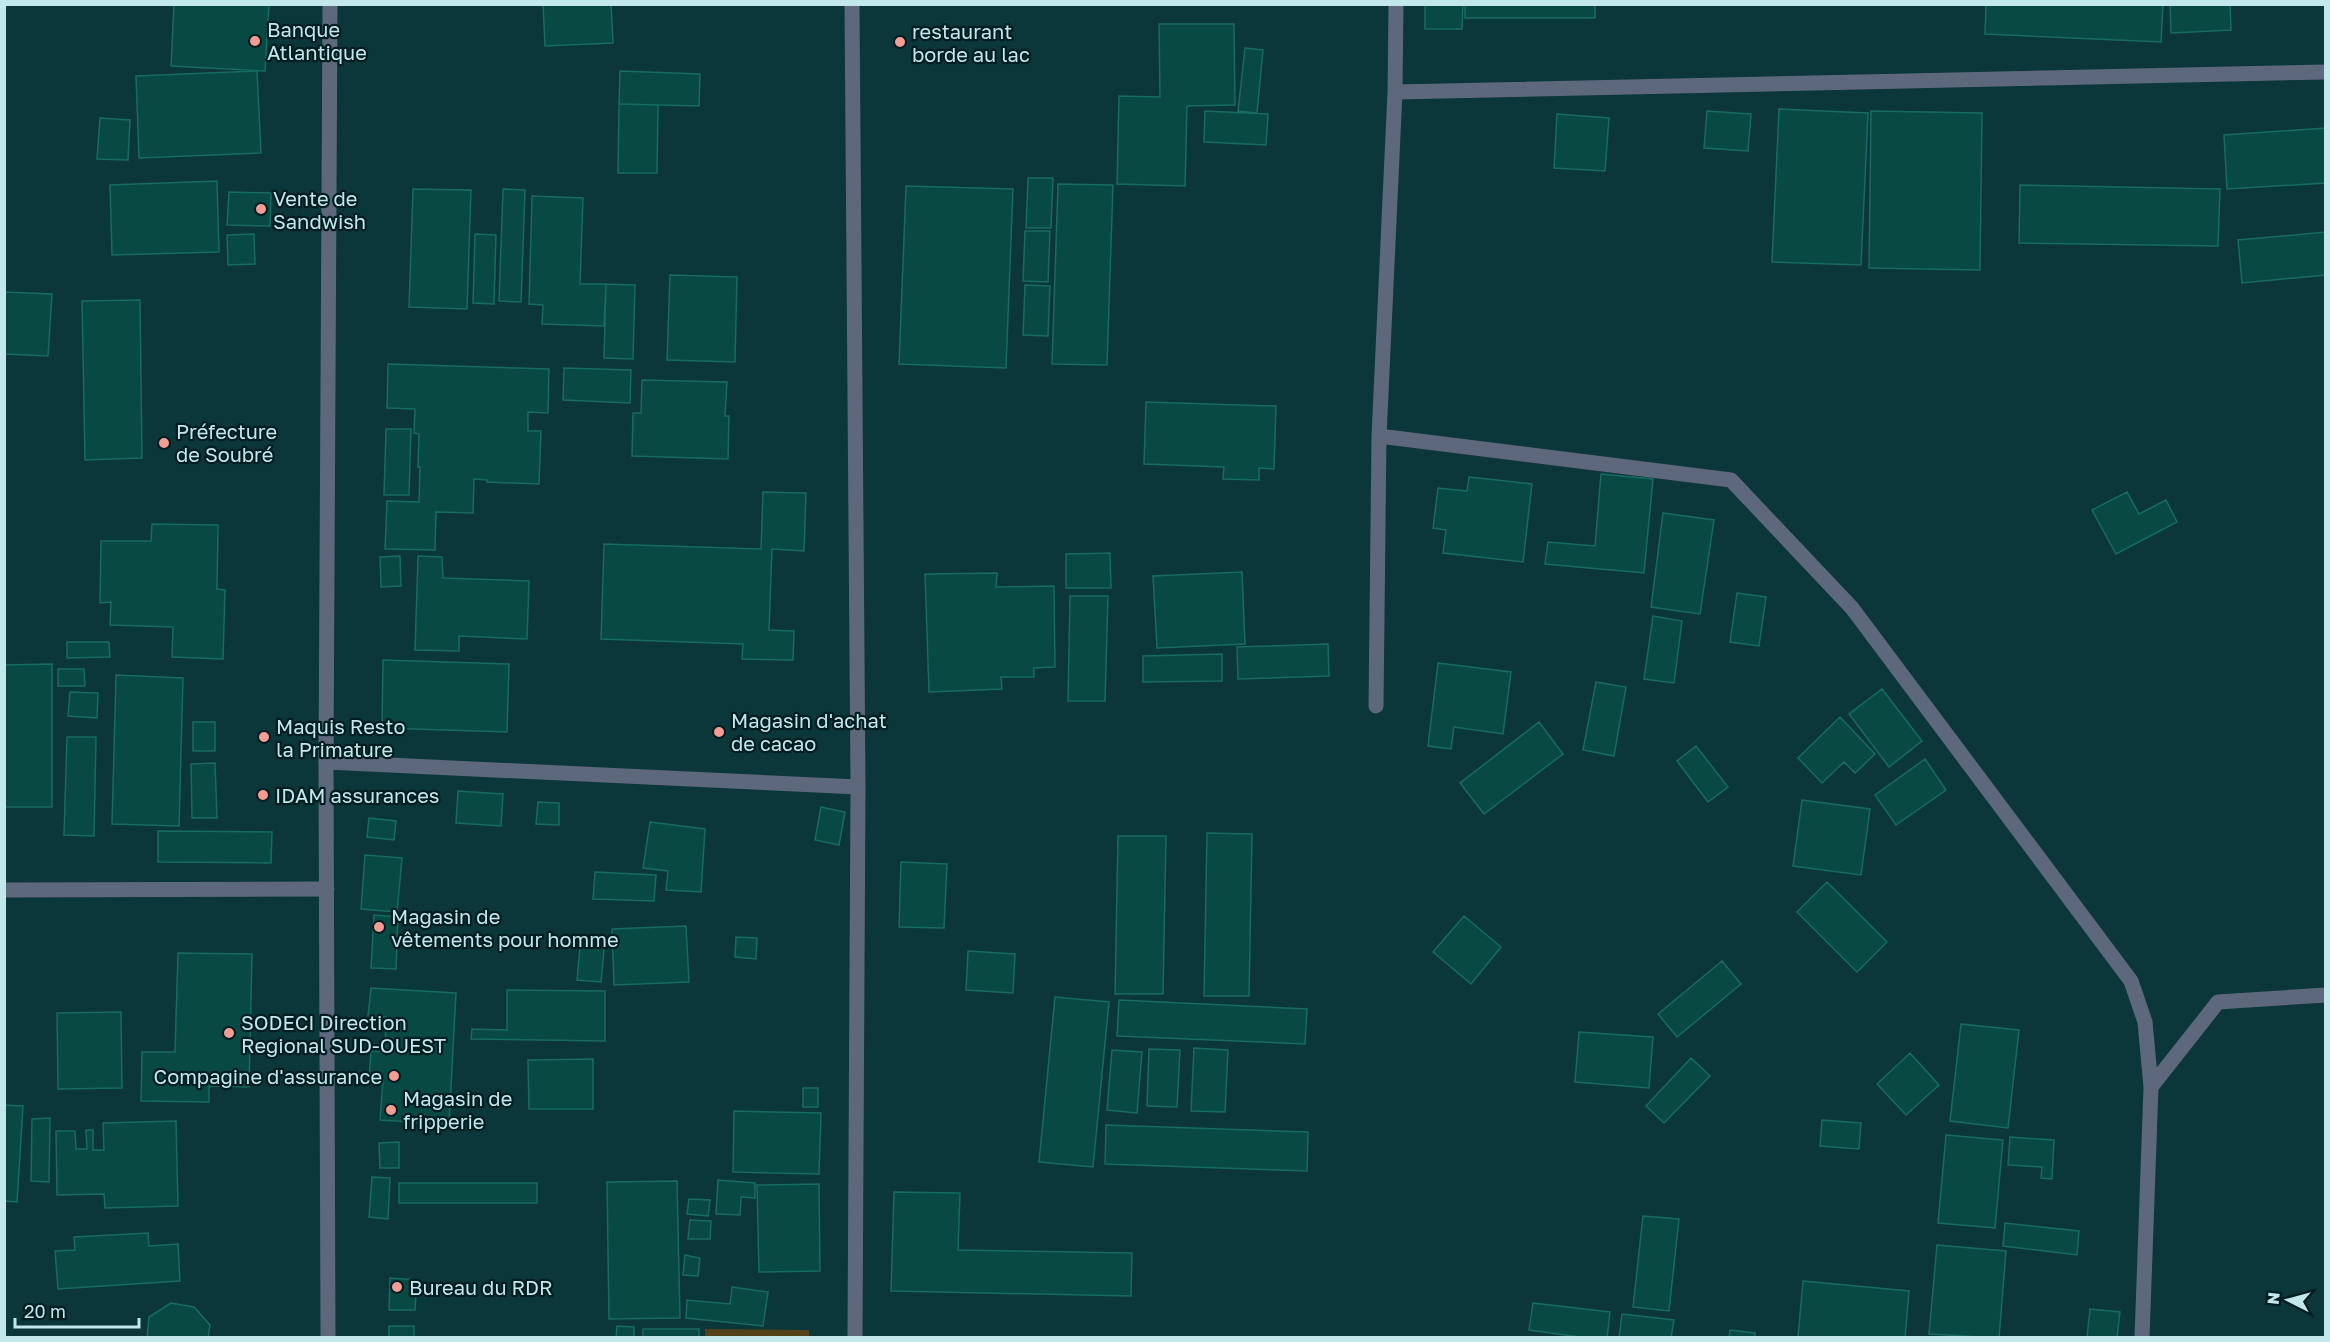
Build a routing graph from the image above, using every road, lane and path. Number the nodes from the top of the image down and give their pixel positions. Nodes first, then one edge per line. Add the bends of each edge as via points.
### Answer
1 (330, 4) edge
2 (852, 4) edge
3 (1396, 4) edge
4 (2325, 72) edge
5 (1395, 92) junction
6 (1379, 436) junction
7 (1376, 706) dead end
8 (326, 762) junction
9 (858, 787) junction
10 (327, 889) junction
11 (4, 890) edge
12 (2325, 995) edge
13 (2151, 1087) junction
14 (328, 1338) edge
15 (855, 1338) edge
16 (2142, 1338) edge

1 - 8 street
2 - 9 street
3 - 5 street
4 - 5 street
5 - 6 street
6 - 7 street
6 - 13 street via 1731,480 1852,608 2131,981 2145,1022
8 - 9 street
8 - 10 street
9 - 15 street
10 - 11 street
10 - 14 street
12 - 13 street via 2218,1002
13 - 16 street

